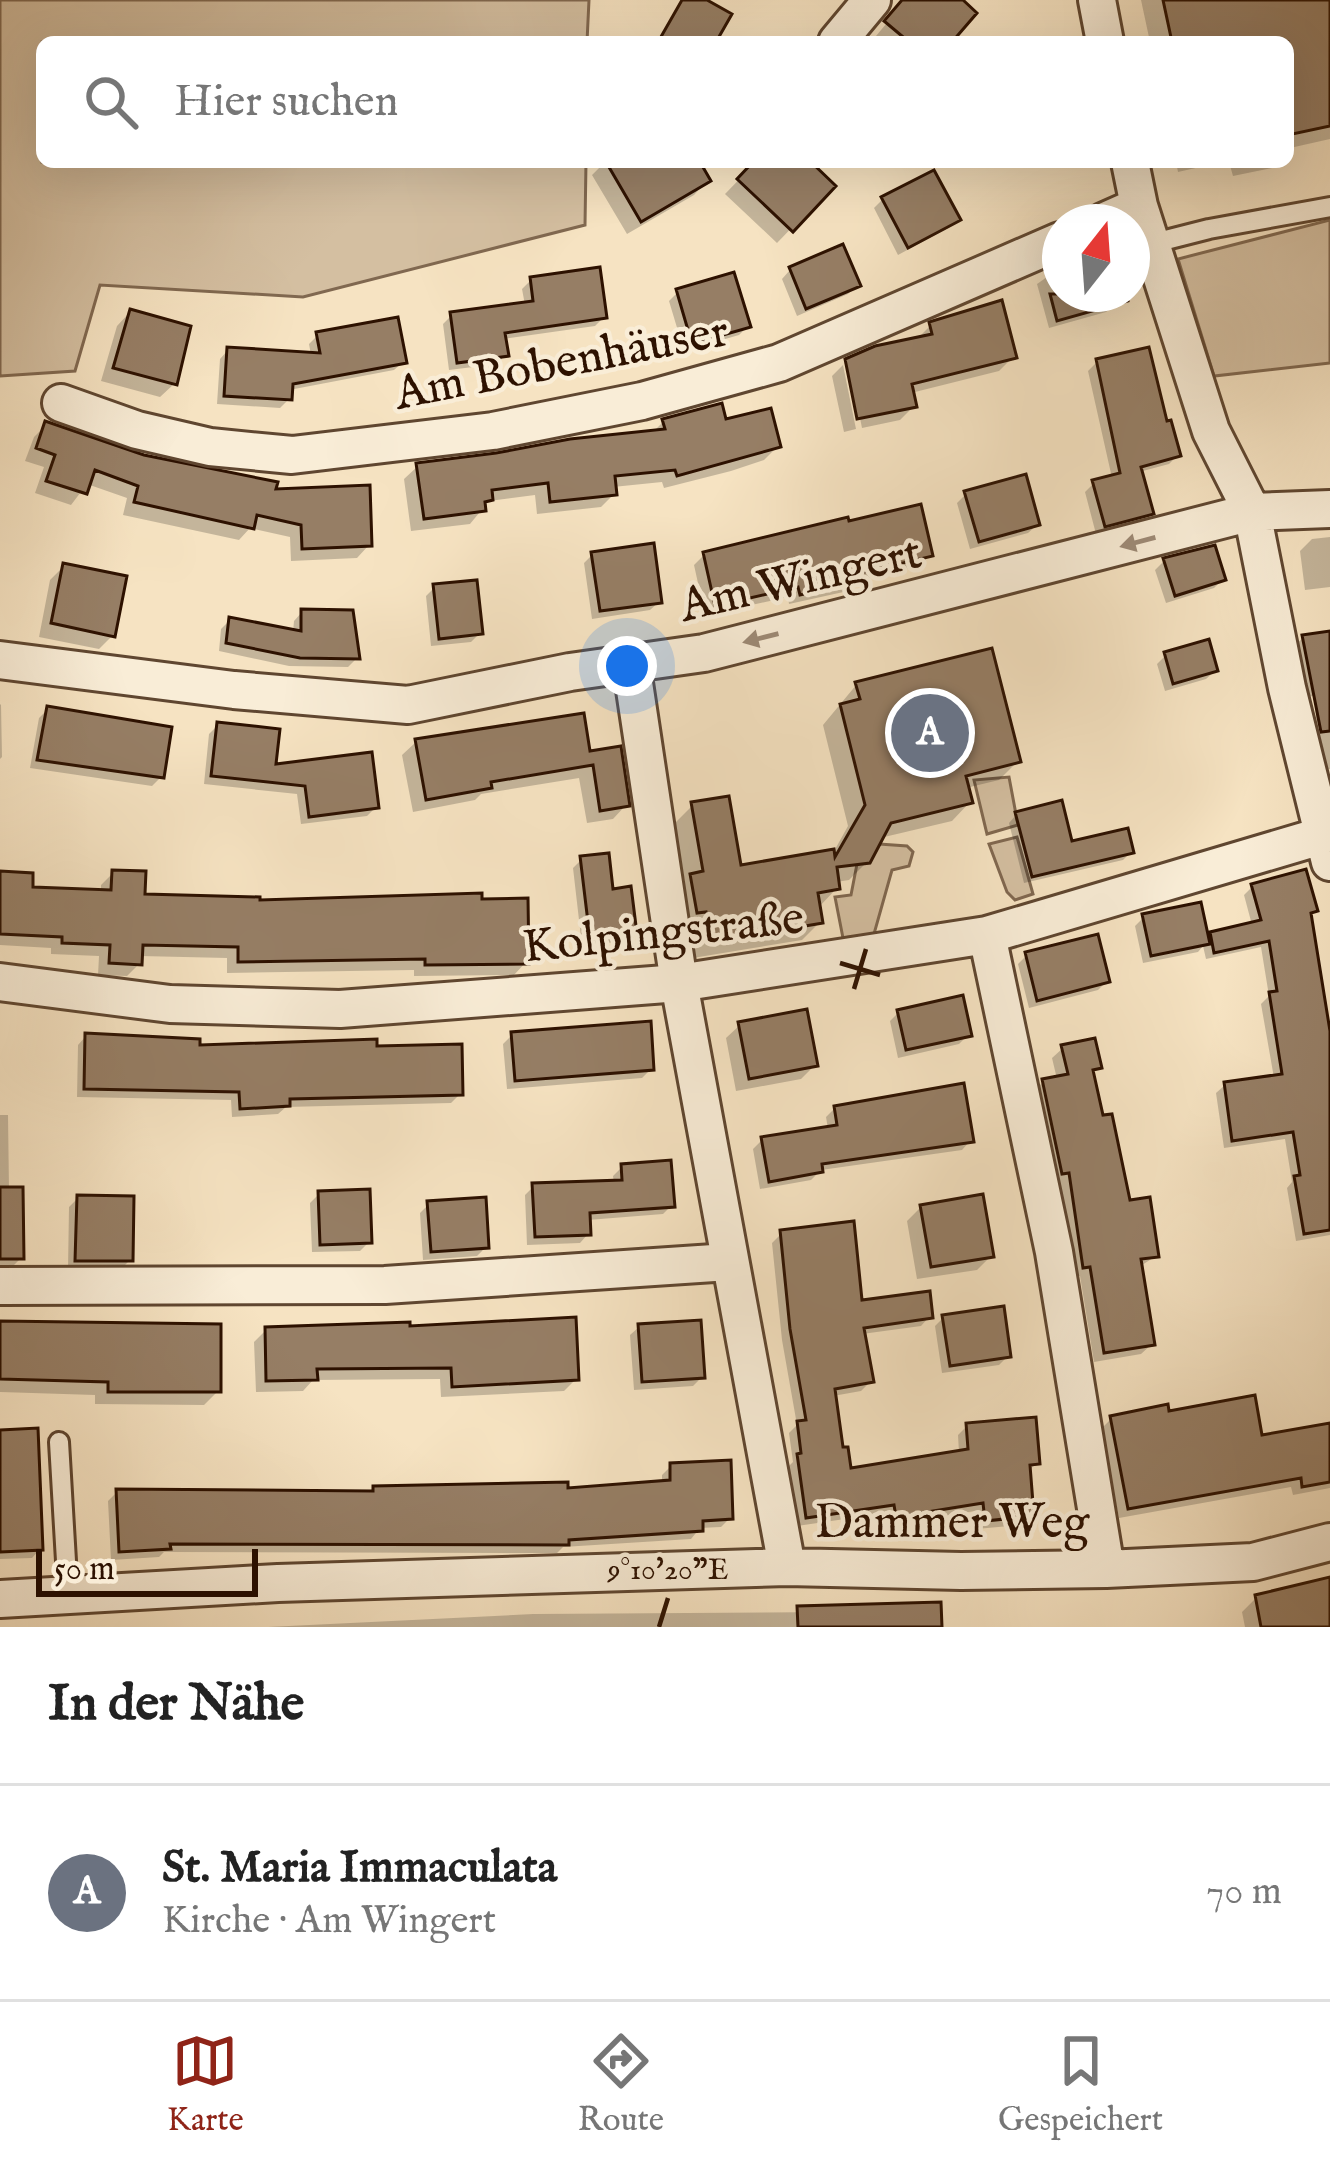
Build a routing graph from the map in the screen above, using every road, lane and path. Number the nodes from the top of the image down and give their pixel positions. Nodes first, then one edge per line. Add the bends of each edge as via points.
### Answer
1 (872, 0) edge
2 (1097, 0) edge
3 (842, 36) edge
4 (1104, 36) edge
5 (1131, 168) edge
6 (1139, 204) edge
7 (1330, 207) edge
8 (1150, 233) edge
9 (1154, 243) junction
10 (1042, 249) edge
11 (61, 403) dead end
12 (1330, 509) edge
13 (1252, 512) junction
14 (0, 660) edge
15 (631, 663) junction
16 (1326, 849) edge
17 (987, 935) junction
18 (0, 982) edge
19 (679, 983) junction
20 (729, 1262) junction
21 (0, 1286) edge
22 (59, 1442) dead end
23 (1330, 1542) edge
24 (788, 1567) junction
25 (1106, 1569) junction
26 (68, 1595) junction
27 (0, 1599) edge

1 - 3 street
2 - 4 street
5 - 6 street
7 - 9 lane
8 - 9 street
9 - 13 street via 1210,431
10 - 11 street, Am Bobenhäuser via 779,363 493,431 292,455 210,447
12 - 13 street, Am Wingert
13 -> 15 street, Am Wingert via 704,652
13 - 16 street
14 - 15 street, Am Wingert via 407,705
15 - 19 street
16 - 17 street, Kolpingstraße
17 - 19 street, Kolpingstraße
17 - 25 street via 1054,1252
18 - 19 street, Kolpingstraße via 170,1004 340,1009
19 - 20 street
20 - 21 street via 385,1285
20 - 24 street
22 - 26 lane
23 - 25 street, Dammer Weg via 1253,1562
24 - 25 street, Dammer Weg
24 - 26 street, Dammer Weg
26 - 27 street, Dammer Weg

